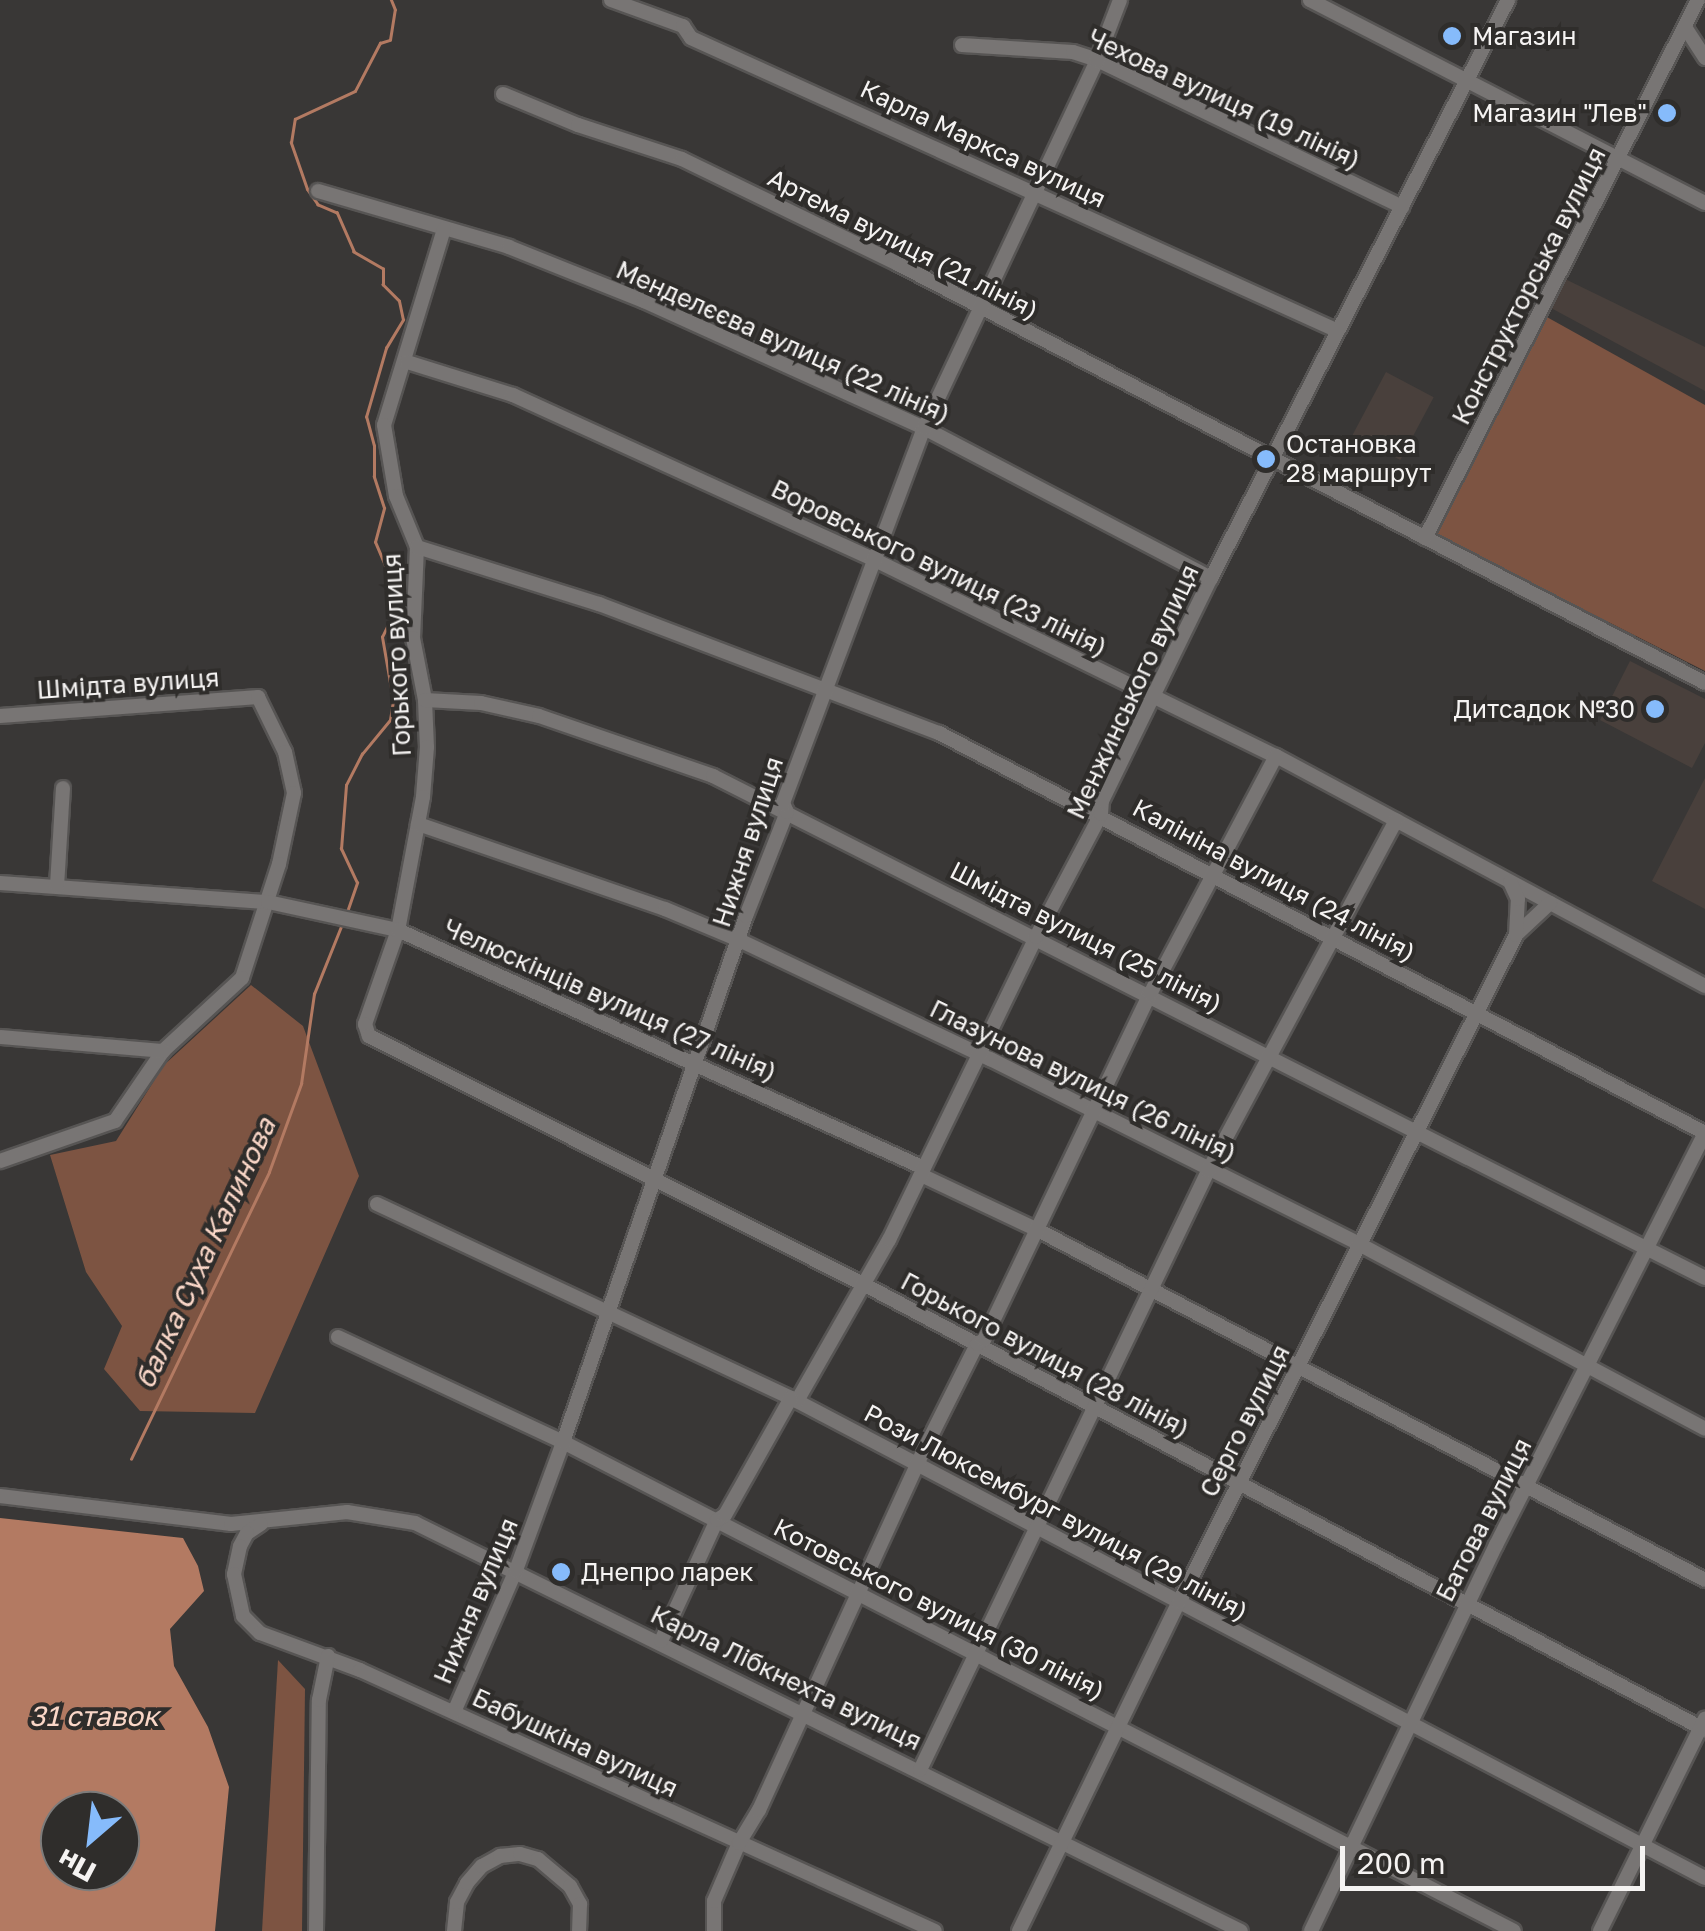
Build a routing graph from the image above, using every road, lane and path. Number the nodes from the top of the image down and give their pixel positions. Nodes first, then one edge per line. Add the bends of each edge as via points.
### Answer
1 (611, 0) edge
2 (1120, 0) edge
3 (1310, 0) edge
4 (1508, 0) edge
5 (1698, 0) edge
6 (1684, 27) junction
7 (962, 45) dead end
8 (1705, 58) edge
9 (1096, 60) junction
10 (1468, 80) junction
11 (503, 94) dead end
12 (1620, 158) junction
13 (318, 191) dead end
14 (1034, 192) junction
15 (1705, 203) edge
16 (1403, 208) junction
17 (444, 229) junction
18 (980, 305) junction
19 (1338, 331) junction
20 (406, 362) junction
21 (924, 428) junction
22 (1272, 461) junction
23 (1425, 538) junction
24 (418, 547) junction
25 (873, 559) junction
26 (1212, 578) junction
27 (1705, 683) edge
28 (826, 688) junction
29 (1155, 697) junction
30 (425, 700) junction
31 (0, 716) edge
32 (1276, 756) junction
33 (64, 788) dead end
34 (787, 812) junction
35 (1101, 814) junction
36 (1396, 820) junction
37 (418, 824) junction
38 (1212, 877) junction
39 (1510, 882) junction
40 (0, 883) edge
41 (56, 886) junction
42 (268, 902) junction
43 (1550, 903) junction
44 (398, 930) junction
45 (1516, 934) junction
46 (1036, 937) junction
47 (1332, 937) junction
48 (739, 940) junction
49 (1705, 986) edge
50 (1150, 994) junction
51 (1478, 1012) junction
52 (366, 1024) joint
53 (0, 1037) edge
54 (163, 1051) junction
55 (978, 1053) junction
56 (1269, 1054) junction
57 (696, 1067) junction
58 (1092, 1114) junction
59 (1417, 1130) junction
60 (1705, 1133) edge
61 (0, 1161) edge
62 (1208, 1171) junction
63 (922, 1172) junction
64 (655, 1179) junction
65 (377, 1204) dead end
66 (1036, 1229) junction
67 (1359, 1244) junction
68 (1647, 1247) junction
69 (1705, 1278) edge
70 (865, 1285) junction
71 (1149, 1290) junction
72 (610, 1311) junction
73 (338, 1336) dead end
74 (976, 1344) junction
75 (1298, 1365) junction
76 (1587, 1366) junction
77 (794, 1400) junction
78 (1096, 1407) junction
79 (1705, 1429) edge
80 (563, 1442) junction
81 (917, 1464) junction
82 (1239, 1483) junction
83 (1526, 1486) junction
84 (0, 1496) edge
85 (717, 1520) junction
86 (266, 1521) junction
87 (1034, 1526) junction
88 (516, 1570) junction
89 (1705, 1580) edge
90 (857, 1592) junction
91 (1179, 1602) junction
92 (1467, 1604) junction
93 (661, 1642) junction
94 (976, 1654) junction
95 (328, 1656) junction
96 (454, 1712) junction
97 (803, 1712) junction
98 (1410, 1723) junction
99 (1704, 1725) edge
100 (1118, 1727) junction
101 (920, 1770) junction
102 (1062, 1840) junction
103 (739, 1843) junction
104 (1643, 1845) junction
105 (1351, 1847) junction
106 (1705, 1878) edge
107 (316, 1931) edge
108 (454, 1931) edge
109 (580, 1931) edge
110 (714, 1931) edge
111 (935, 1931) edge
112 (1020, 1931) edge
113 (1242, 1931) edge
114 (1311, 1931) edge
115 (1514, 1931) edge
116 (1600, 1931) edge

1 - 14 street, Карла Маркса вулиця via 683,26 692,38
2 - 9 street, Нижня вулиця
3 - 10 street
4 - 10 street, Менжинського вулиця
5 - 6 street, Конструкторська вулиця
6 - 8 street
6 - 12 street, Конструкторська вулиця
7 - 9 street, Чехова вулиця (19 лiнiя) via 1073,52
9 - 14 street, Нижня вулиця
9 - 16 street, Чехова вулиця (19 лiнiя)
10 - 12 street
10 - 16 street, Менжинського вулиця
11 - 18 street, Артема вулиця (21 лiнiя) via 682,159
12 - 15 street
12 - 23 street, Конструкторська вулиця
13 - 17 street, Менделєєва вулиця (22 лiнiя)
14 - 18 street, Нижня вулиця
14 - 19 street, Карла Маркса вулиця
16 - 19 street, Менжинського вулиця
17 - 20 street, Горького вулиця
17 - 21 street, Менделєєва вулиця (22 лiнiя) via 509,247 644,301
18 - 21 street, Нижня вулиця
18 - 22 street, Артема вулиця (21 лiнiя)
19 - 22 street, Менжинського вулиця
20 - 24 street, Горького вулиця via 384,425 396,496
20 - 25 street, Воровського вулиця (23 лiнiя) via 513,395
21 - 25 street, Нижня вулиця
21 - 26 street, Менделєєва вулиця (22 лiнiя)
22 - 23 street, Артема вулиця (21 лiнiя)
22 - 26 street, Менжинського вулиця
23 - 27 street, Артема вулиця (21 лiнiя)
24 - 28 street, Калініна вулиця (24 лiнiя) via 599,604
24 - 30 street, Горького вулиця via 414,638
25 - 28 street, Нижня вулиця
25 - 29 street, Воровського вулиця (23 лiнiя)
26 - 29 street, Менжинського вулиця
28 - 34 street, Нижня вулиця via 782,803
28 - 35 street, Калініна вулиця (24 лiнiя) via 939,733
29 - 32 street, Воровського вулиця (23 лiнiя)
29 - 35 street, Менжинського вулиця
30 - 34 street, Шмідта вулиця (25 лiнiя) via 482,703 538,716 713,776
30 - 37 street, Горького вулиця
31 - 42 street, Шмідта вулиця via 258,697 285,752 294,793
32 - 36 street, Воровського вулиця (23 лiнiя)
32 - 38 street
33 - 41 street
34 - 46 street, Шмідта вулиця (25 лiнiя)
34 - 48 street, Нижня вулиця
35 - 38 street, Калініна вулиця (24 лiнiя)
35 - 46 street, Менжинського вулиця
36 - 39 street, Воровського вулиця (23 лiнiя)
36 - 47 street
37 - 44 street, Горького вулиця
37 - 48 street, Глазунова вулиця (26 лiнiя)
38 - 47 street, Калініна вулиця (24 лiнiя)
38 - 50 street
39 - 43 street, Воровського вулиця (23 лiнiя)
39 - 45 street via 1518,899
40 - 41 street, Челюскінців вулиця (27 лiнiя)
41 - 42 street, Челюскінців вулиця (27 лiнiя)
42 - 44 street, Челюскінців вулиця (27 лiнiя)
42 - 54 street via 242,978
43 - 45 street, Серго вулиця
43 - 49 street, Воровського вулиця (23 лiнiя)
44 - 52 street, Горького вулиця
44 - 57 street, Челюскінців вулиця (27 лiнiя)
45 - 51 street, Серго вулиця
46 - 50 street, Шмідта вулиця (25 лiнiя)
46 - 55 street, Менжинського вулиця
47 - 51 street, Калініна вулиця (24 лiнiя)
47 - 56 street
48 - 55 street, Глазунова вулиця (26 лiнiя)
48 - 57 street, Нижня вулиця
50 - 56 street, Шмідта вулиця (25 лiнiя)
50 - 58 street
51 - 59 street, Серго вулиця
51 - 60 street, Калініна вулиця (24 лiнiя)
52 - 64 street, Горького вулиця (28 лiнiя) via 370,1036
53 - 54 street
54 - 61 street via 116,1121
55 - 58 street, Глазунова вулиця (26 лiнiя)
55 - 63 street, Менжинського вулиця
56 - 59 street, Шмідта вулиця (25 лiнiя)
56 - 62 street
57 - 63 street, Челюскінців вулиця (27 лiнiя)
57 - 64 street, Нижня вулиця
58 - 62 street, Глазунова вулиця (26 лiнiя)
58 - 66 street
59 - 67 street, Серго вулиця
59 - 68 street, Шмідта вулиця (25 лiнiя)
60 - 68 street, Батова вулиця
62 - 67 street, Глазунова вулиця (26 лiнiя)
62 - 71 street
63 - 66 street, Челюскінців вулиця (27 лiнiя)
63 - 70 street, Менжинського вулиця
64 - 70 street, Горького вулиця (28 лiнiя)
64 - 72 street, Нижня вулиця
65 - 72 street, Рози Люксембург вулиця (29 лiнiя)
66 - 71 street, Челюскінців вулиця (27 лiнiя)
66 - 74 street via 984,1340
67 - 75 street, Серго вулиця
67 - 76 street, Глазунова вулиця (26 лiнiя)
68 - 69 street, Шмідта вулиця (25 лiнiя)
68 - 76 street, Батова вулиця
70 - 74 street, Горького вулиця (28 лiнiя)
70 - 77 street, Менжинського вулиця
71 - 75 street, Челюскінців вулиця (27 лiнiя)
71 - 78 street
72 - 77 street, Рози Люксембург вулиця (29 лiнiя)
72 - 80 street, Нижня вулиця
73 - 80 street, Котовського вулиця (30 лiнiя)
74 - 78 street, Горького вулиця (28 лiнiя)
74 - 81 street
75 - 82 street, Серго вулиця
75 - 83 street, Челюскінців вулиця (27 лiнiя)
76 - 79 street, Глазунова вулиця (26 лiнiя)
76 - 83 street, Батова вулиця
77 - 81 street, Рози Люксембург вулиця (29 лiнiя)
77 - 85 street, Менжинського вулиця
78 - 82 street, Горького вулиця (28 лiнiя)
78 - 87 street
80 - 85 street, Котовського вулиця (30 лiнiя)
80 - 88 street, Нижня вулиця
81 - 87 street, Рози Люксембург вулиця (29 лiнiя)
81 - 90 street
82 - 91 street, Серго вулиця
82 - 92 street, Горького вулиця (28 лiнiя)
83 - 89 street, Челюскінців вулиця (27 лiнiя)
83 - 92 street, Батова вулиця
84 - 86 street, Карла Лібкнехта вулиця via 232,1524
85 - 90 street, Котовського вулиця (30 лiнiя)
85 - 93 street, Менжинського вулиця
86 - 88 street, Карла Лібкнехта вулиця via 347,1512 389,1516
86 - 95 street, Бабушкіна вулиця via 247,1533 235,1560 243,1616 260,1633
87 - 91 street, Рози Люксембург вулиця (29 лiнiя)
87 - 94 street
88 - 93 street, Карла Лібкнехта вулиця
88 - 96 street, Нижня вулиця
90 - 94 street, Котовського вулиця (30 лiнiя)
90 - 97 street
91 - 98 street, Рози Люксембург вулиця (29 лiнiя)
91 - 100 street, Серго вулиця
92 - 98 street, Батова вулиця
92 - 99 street, Горького вулиця (28 лiнiя)
93 - 97 street, Карла Лібкнехта вулиця
94 - 100 street, Котовського вулиця (30 лiнiя)
94 - 101 street
95 - 96 street, Бабушкіна вулиця
95 - 107 street via 319,1700
96 - 103 street, Бабушкіна вулиця
97 - 101 street, Карла Лібкнехта вулиця
97 - 103 street
98 - 104 street, Рози Люксембург вулиця (29 лiнiя)
98 - 105 street, Батова вулиця
99 - 104 street
100 - 102 street, Серго вулиця
100 - 105 street, Котовського вулиця (30 лiнiя)
101 - 102 street, Карла Лібкнехта вулиця
102 - 112 street, Серго вулиця
102 - 113 street, Карла Лібкнехта вулиця
103 - 110 street via 714,1900
103 - 111 street, Бабушкіна вулиця
104 - 106 street, Рози Люксембург вулиця (29 лiнiя)
104 - 116 street
105 - 114 street, Батова вулиця
105 - 115 street, Котовського вулиця (30 лiнiя)
108 - 109 street via 456,1902 467,1883 491,1861 520,1854 570,1886 580,1904

